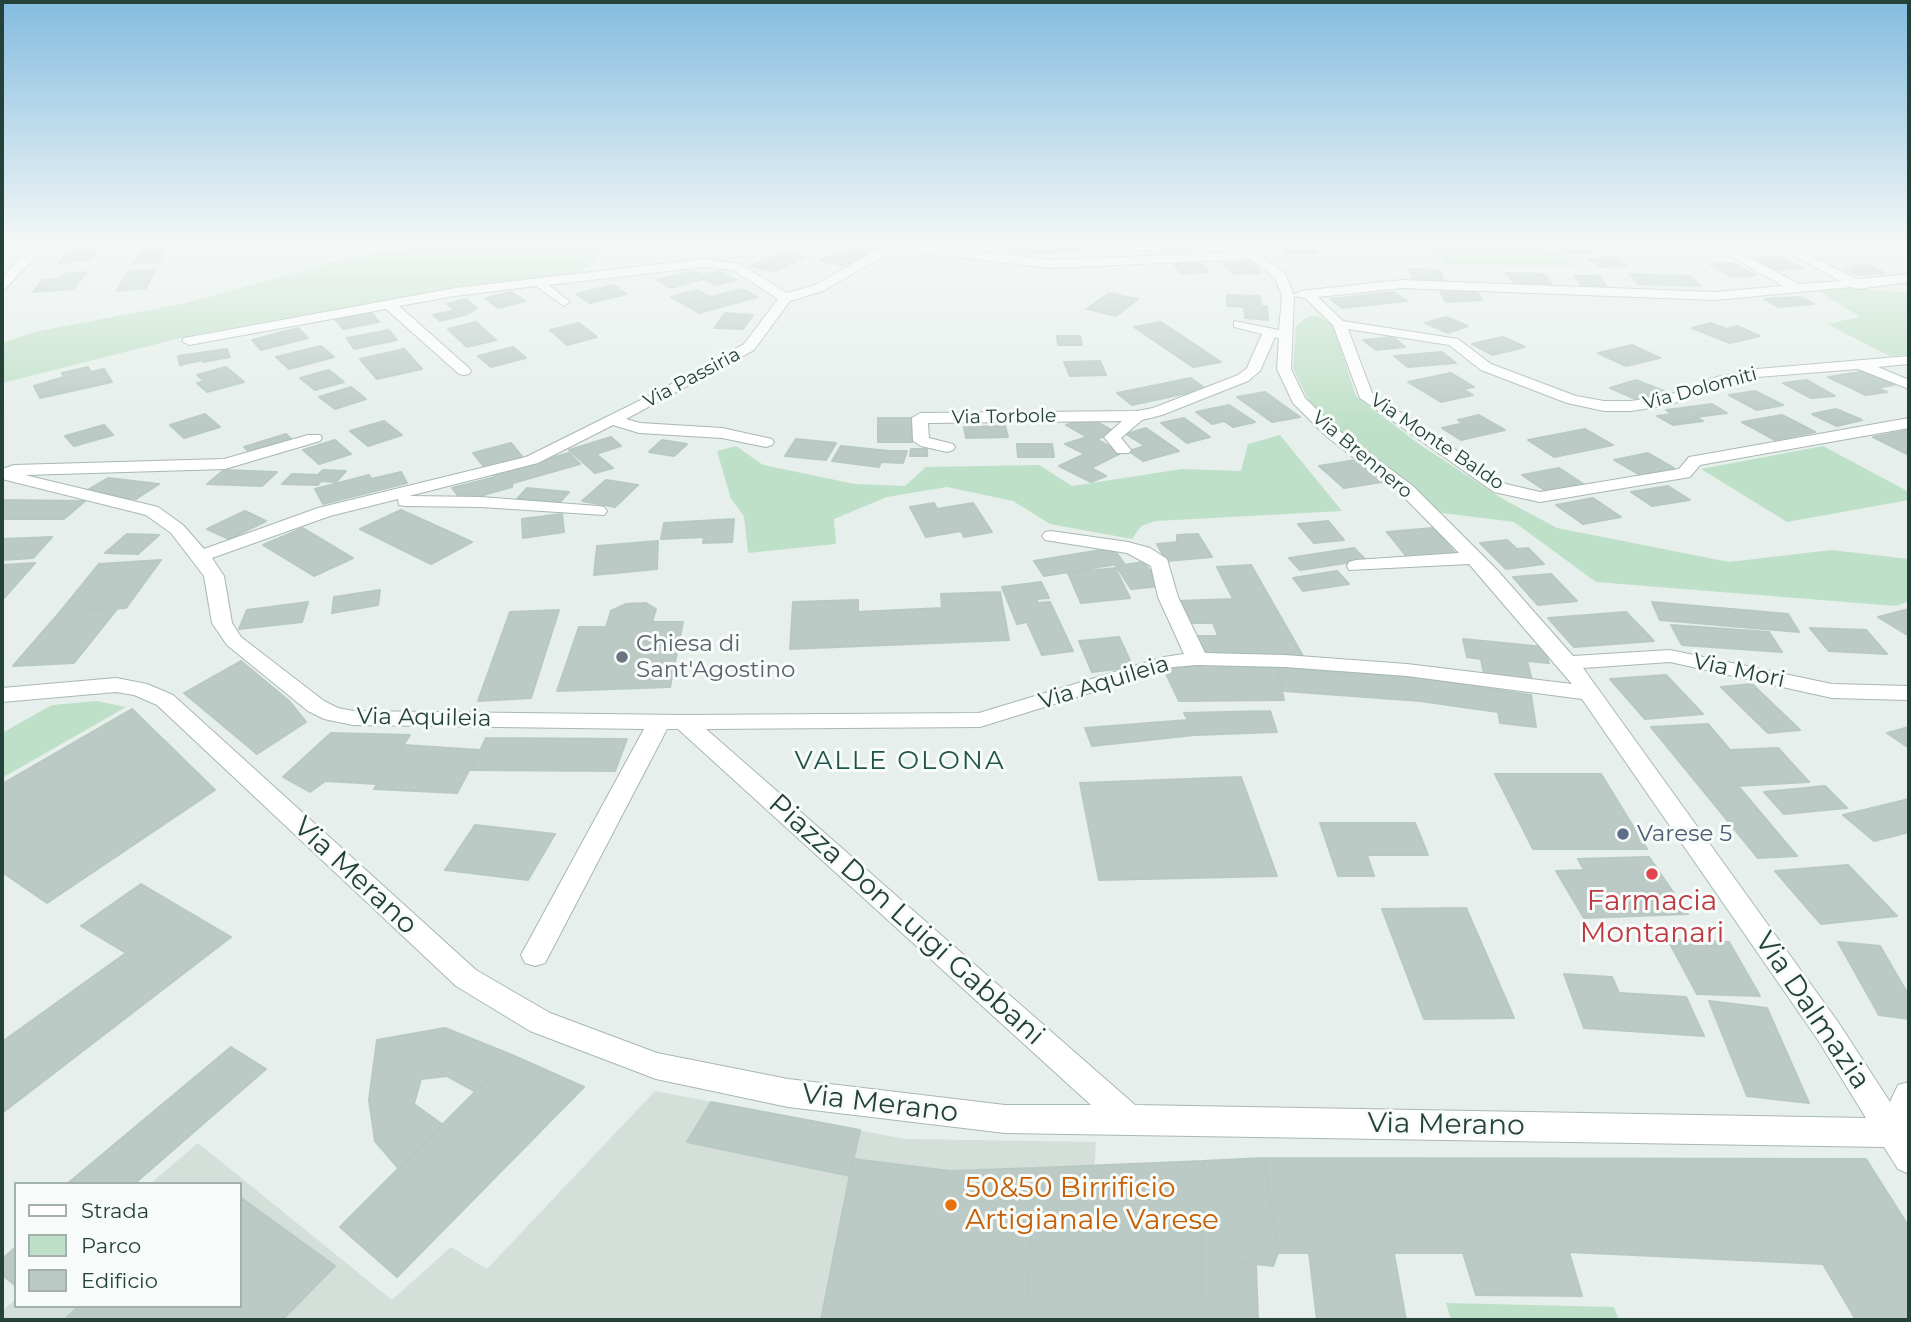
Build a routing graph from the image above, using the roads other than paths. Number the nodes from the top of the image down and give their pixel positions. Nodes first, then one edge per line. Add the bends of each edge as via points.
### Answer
1 (398, 303) edge
2 (782, 303) edge
3 (1286, 303) edge
4 (1317, 303) edge
5 (389, 304) junction
6 (1239, 324) dead end
7 (1339, 324) junction
8 (1277, 334) junction
9 (189, 341) dead end
10 (1909, 360) edge
11 (1862, 366) junction
12 (464, 371) dead end
13 (1909, 385) edge
14 (1138, 416) junction
15 (612, 420) junction
16 (1909, 423) edge
17 (314, 438) dead end
18 (766, 442) dead end
19 (947, 447) dead end
20 (1123, 450) dead end
21 (2, 473) edge
22 (374, 500) junction
23 (598, 511) dead end
24 (1051, 536) dead end
25 (201, 556) junction
26 (1474, 558) junction
27 (1356, 566) dead end
28 (1197, 659) junction
29 (1568, 663) junction
30 (1591, 693) junction
31 (1909, 693) edge
32 (2, 695) edge
33 (671, 722) junction
34 (536, 956) dead end
35 (1909, 1095) edge
36 (1128, 1119) junction
37 (1901, 1146) edge

1 - 5 street
2 - 15 street, Via Passiria via 749,347
3 - 8 street, Via Brennero
4 - 7 street
5 - 9 street
5 - 12 street
6 - 8 street
7 - 11 street, Via Dolomiti via 1453,342 1486,367 1572,400 1604,406 1669,400 1722,380 1758,373
7 - 16 street, Via Monte Baldo via 1365,395 1500,488 1540,497 1684,473 1695,461
8 - 14 street, Via Torbole via 1253,371 1243,378
8 - 26 street, Via Brennero via 1284,369 1298,400 1332,433 1407,490
10 - 11 street, Via Dolomiti
11 - 13 street
14 - 19 street, Via Torbole via 920,418 921,441
14 - 20 street, Via Torbole via 1112,437
15 - 18 street, Via Passiria via 639,428 722,433
15 - 22 street, Via Passiria via 515,466
17 - 21 street, Via Aquileia via 225,464
21 - 25 street, Via Aquileia via 152,511 177,529
22 - 23 street, Via Passiria
22 - 25 street, Via Passiria via 324,512
24 - 28 street via 1128,548 1160,563 1168,597
25 - 33 street, Via Aquileia via 214,576 222,623 234,641 316,706 332,713 353,718
26 - 27 street
26 - 29 street, Via Brennero
28 - 30 street, Via Aquileia via 1407,670
28 - 33 street, Via Aquileia via 1171,661 980,720
29 - 30 street, Via Brennero
29 - 31 street, Via Mori via 1670,656 1832,691
30 - 37 street, Via Dalmazia via 1820,1020
32 - 36 street, Via Merano via 116,685 165,700 466,978 540,1022 656,1066 788,1093 1005,1119
33 - 34 street
33 - 36 street, Piazza Don Luigi Gabbani
35 - 37 street
36 - 37 street, Via Merano

